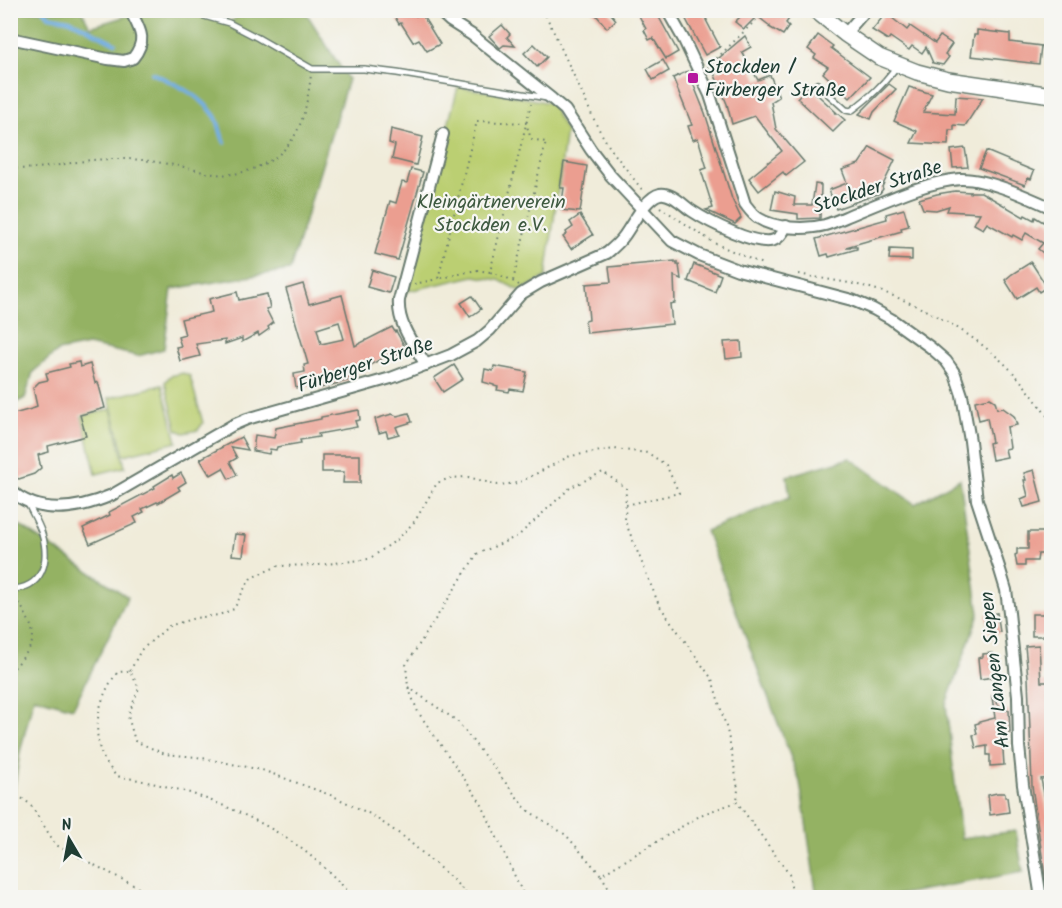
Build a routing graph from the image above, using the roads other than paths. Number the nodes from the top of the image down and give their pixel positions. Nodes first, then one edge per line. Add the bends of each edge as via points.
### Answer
1 (130, 10) edge
2 (183, 10) edge
3 (438, 10) edge
4 (667, 10) edge
5 (815, 10) edge
6 (866, 10) edge
7 (845, 34) junction
8 (10, 38) edge
9 (897, 65) junction
10 (817, 84) dead end
11 (1052, 95) edge
12 (552, 99) junction
13 (443, 134) dead end
14 (1052, 208) edge
15 (643, 209) junction
16 (786, 226) junction
17 (426, 365) junction
18 (10, 490) edge
19 (27, 501) junction
20 (11, 589) edge
21 (1041, 897) edge

1 - 8 street via 142,39 134,58 108,59
2 - 12 lane via 229,23 312,69 364,69
3 - 12 street, Am Langen Siepen
4 - 16 street, Stockder Straße via 701,74 745,204 766,222
5 - 7 main road
6 - 7 street
7 - 9 main road
9 - 10 lane via 868,99 851,111
9 - 11 main road via 948,80
12 - 15 street, Am Langen Siepen via 565,110 611,176
13 - 17 street via 398,310
14 - 16 street, Stockder Straße via 983,182 958,179 924,186 827,224
15 - 16 street, Fürberger Straße via 657,195 667,194 719,226 754,239 777,239
15 - 17 street, Fürberger Straße via 625,236 607,253 521,294 497,324 477,340
15 - 21 street, Am Langen Siepen via 672,242 699,255 873,309 930,347 955,374 962,395 977,500 1006,590 1023,785
17 - 19 street, Fürberger Straße via 247,419 96,502 54,508
18 - 19 street, Fürberger Straße
19 - 20 lane via 43,535 45,561 36,580

